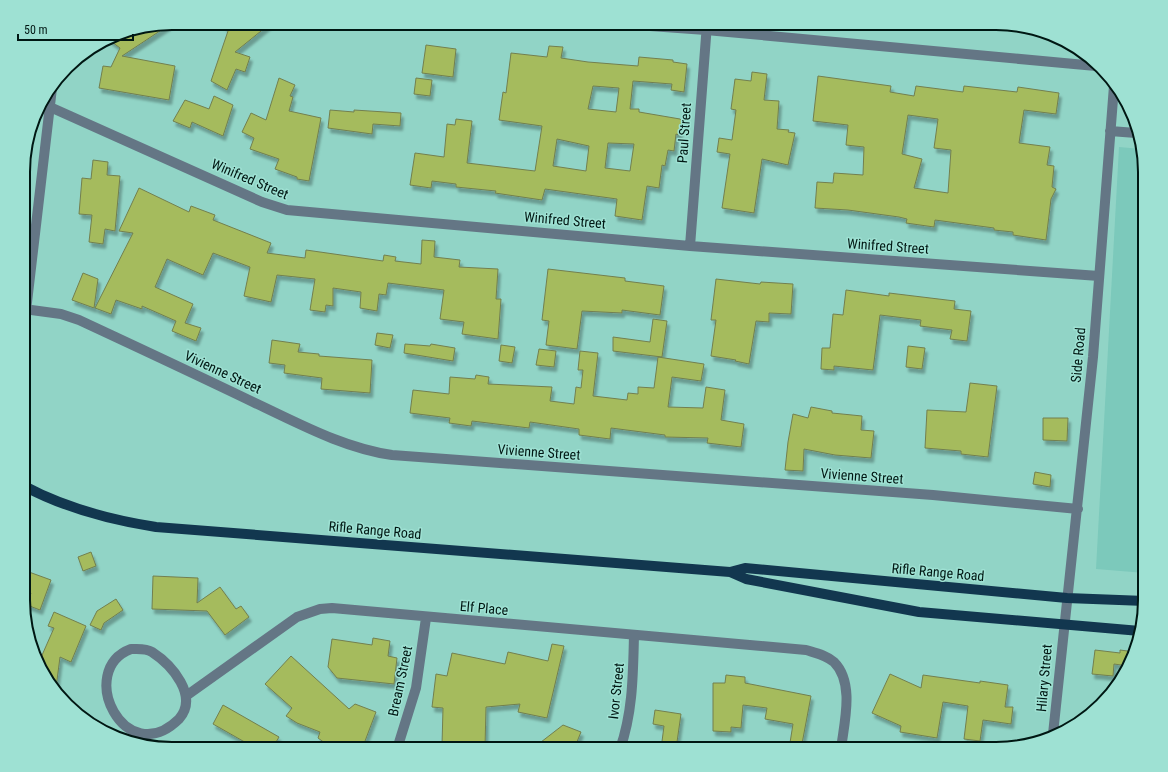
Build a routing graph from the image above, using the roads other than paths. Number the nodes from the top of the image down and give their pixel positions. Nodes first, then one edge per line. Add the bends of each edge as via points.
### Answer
1 (706, 30) edge
2 (745, 30) edge
3 (1089, 65) edge
4 (1113, 92) edge
5 (47, 104) edge
6 (47, 105) edge
7 (1110, 131) junction
8 (1132, 133) edge
9 (690, 246) junction
10 (30, 262) edge
11 (1099, 276) junction
12 (30, 310) edge
13 (30, 488) edge
14 (1078, 509) junction
15 (730, 572) junction
16 (1067, 598) junction
17 (1138, 601) edge
18 (426, 618) junction
19 (1063, 625) junction
20 (1134, 631) edge
21 (634, 635) junction
22 (186, 696) junction
23 (1053, 729) edge
24 (129, 735) edge
25 (137, 737) edge
26 (399, 742) edge
27 (622, 742) edge
28 (842, 742) edge

1 - 9 street, Paul Street
2 - 3 street
4 - 7 street, Side Road
5 - 9 street, Winifred Street via 262,202 287,210
6 - 10 street
7 - 8 street
7 - 11 street, Side Road
9 - 11 street, Winifred Street
11 - 14 street, Side Road
12 - 14 street, Vivienne Street via 61,314 79,320 288,418 347,444 375,453 933,495
13 - 15 main road, Rifle Range Road via 82,510 125,522 156,527
14 - 16 street, Side Road
15 - 16 main road, Rifle Range Road via 745,568
15 - 19 main road, Rifle Range Road via 746,579 919,612
16 - 17 main road, Rifle Range Road
16 - 19 street, Side Road
18 - 21 street, Elf Place
18 - 22 street, Elf Place via 332,608 308,613 284,626
18 - 26 street, Bream Street via 416,688
19 - 20 main road, Rifle Range Road
19 - 23 street, Hilary Street
21 - 27 street, Ivor Street via 632,689
21 - 28 street, Elf Place via 806,650 823,655 834,663 844,682 845,715
22 - 24 street via 183,685 174,673 151,651 140,648 124,652 113,663 107,690 108,704 120,728
22 - 25 street via 181,718 162,735

